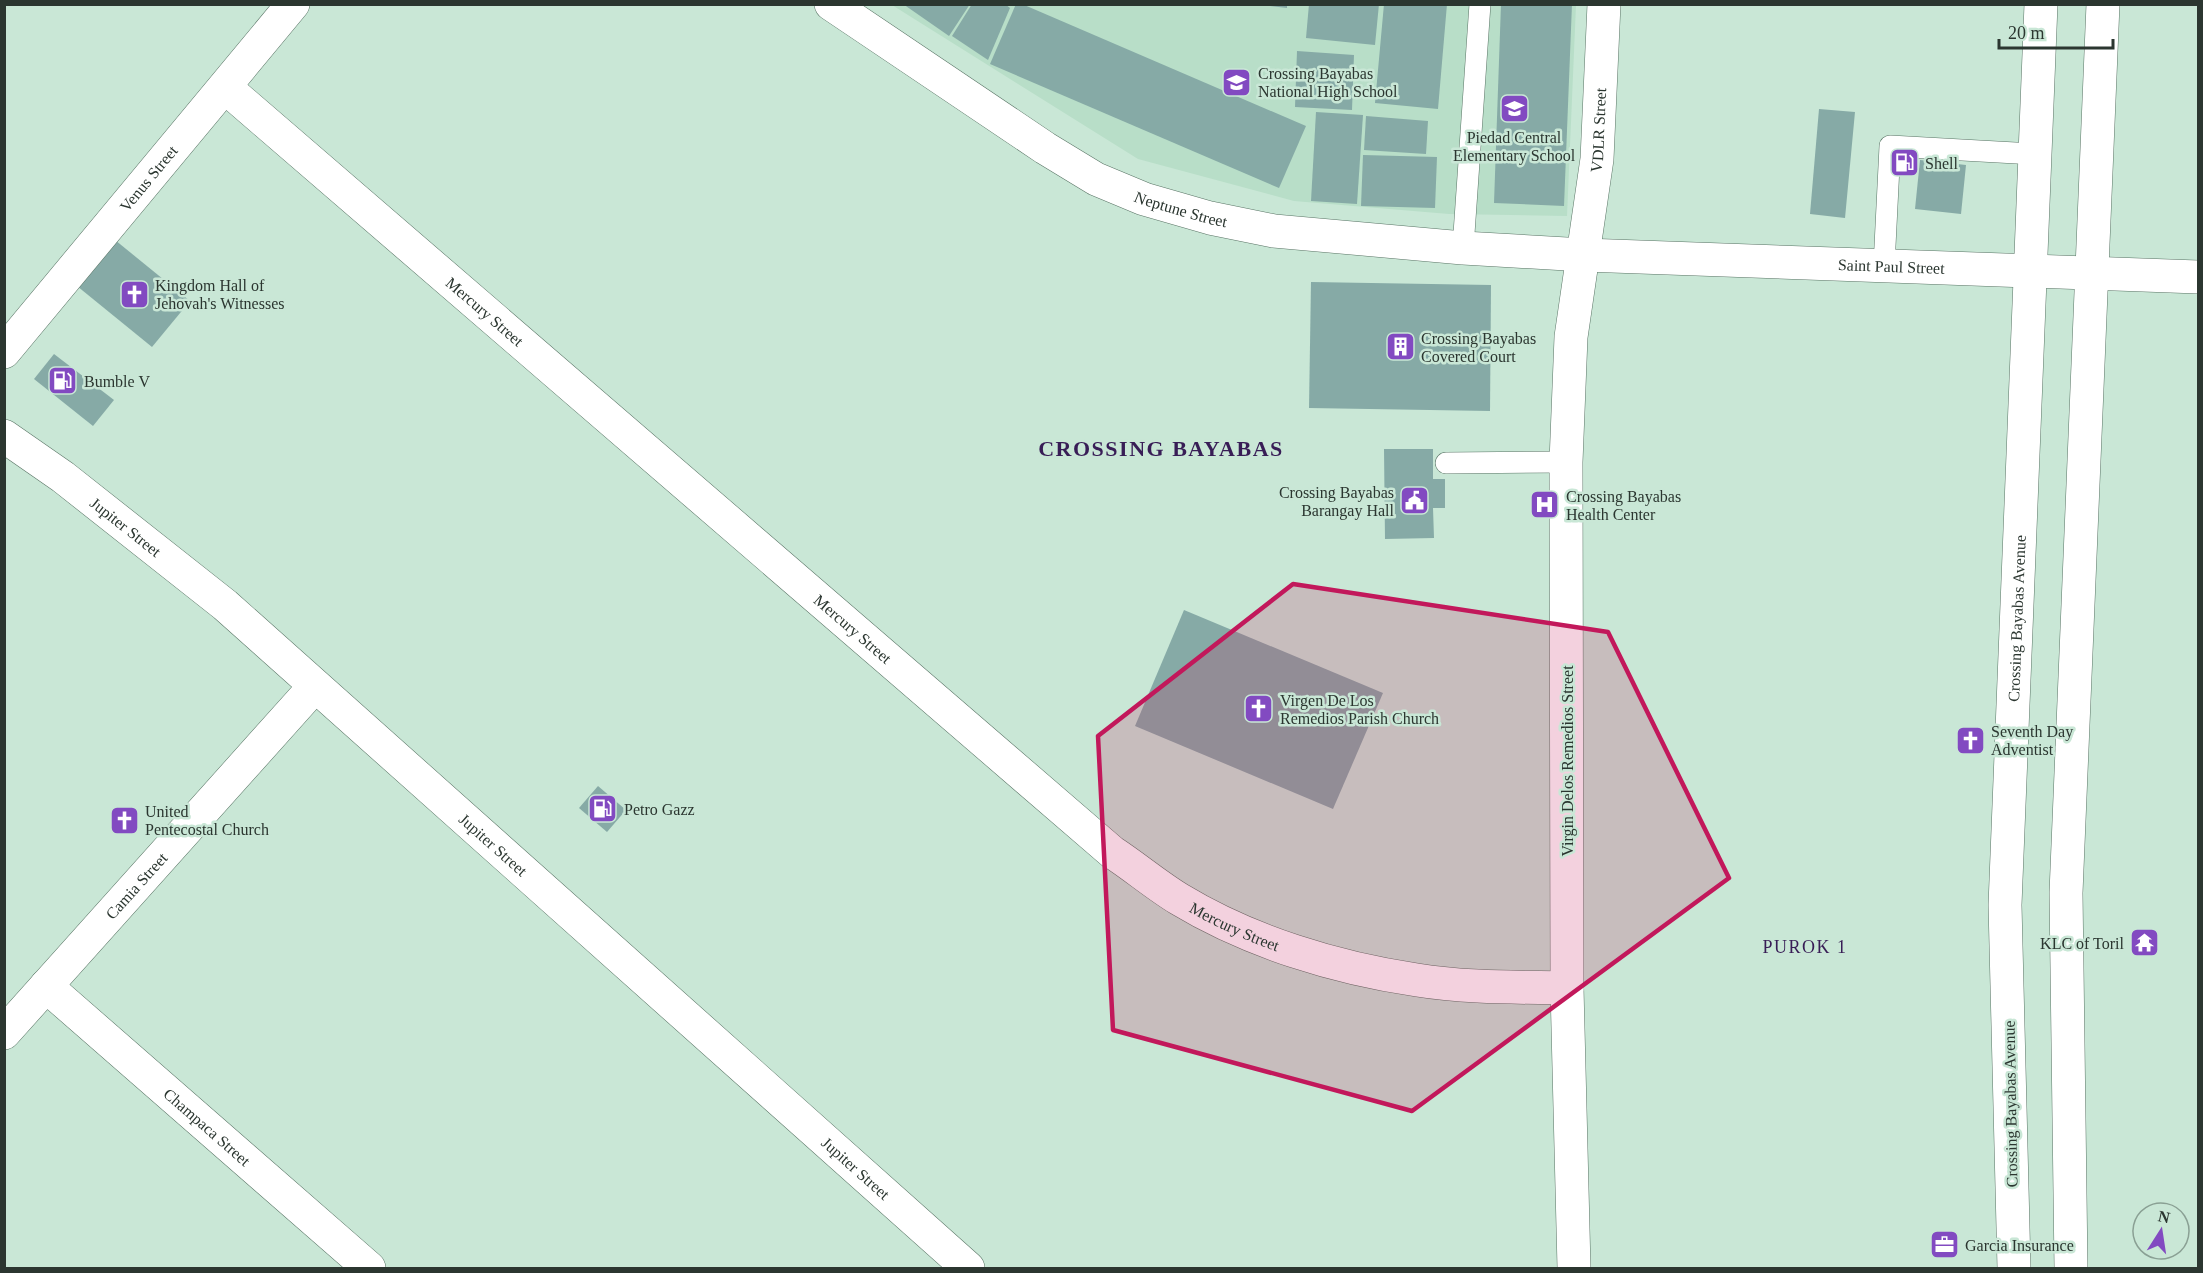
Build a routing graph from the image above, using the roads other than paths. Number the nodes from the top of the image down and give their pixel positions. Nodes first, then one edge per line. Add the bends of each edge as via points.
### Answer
1 (293, 4) edge
2 (831, 4) edge
3 (1480, 4) edge
4 (1604, 4) edge
5 (2041, 4) edge
6 (2103, 4) edge
7 (226, 88) junction
8 (2035, 154) junction
9 (1463, 248) junction
10 (1584, 255) junction
11 (1884, 266) junction
12 (2029, 271) junction
13 (2093, 274) junction
14 (2199, 277) edge
15 (4, 352) edge
16 (4, 436) edge
17 (1566, 462) junction
18 (1446, 463) dead end
19 (315, 686) junction
20 (46, 986) junction
21 (1567, 988) junction
22 (4, 1033) edge
23 (369, 1269) edge
24 (968, 1269) edge
25 (1574, 1269) edge
26 (2014, 1269) edge
27 (2070, 1269) edge

1 - 7 street, Venus Street
2 - 9 street, Neptune Street via 1096,180 1144,199 1274,231
3 - 9 lane
4 - 10 street, VDLR Street via 1598,159
5 - 8 street, Crossing Bayabas Avenue
6 - 13 street
7 - 15 street, Venus Street
7 - 21 street, Mercury Street via 1112,852 1180,900 1292,950 1353,968 1458,985
8 - 11 lane via 1890,146
8 - 12 street, Crossing Bayabas Avenue
9 - 10 street, Neptune Street
10 - 11 street, Saint Paul Street
10 - 17 street, Virgin Delos Remedios Street via 1571,337
11 - 12 street, Saint Paul Street
12 - 13 street, Saint Paul Street
12 - 26 street, Crossing Bayabas Avenue via 2005,905
13 - 14 street, Saint Paul Street
13 - 27 street via 2066,893
16 - 19 street, Jupiter Street via 144,538
17 - 18 lane
17 - 21 street, Virgin Delos Remedios Street
19 - 20 street, Camia Street
19 - 24 street, Jupiter Street
20 - 22 street, Camia Street
20 - 23 street, Champaca Street
21 - 25 street, Virgin Delos Remedios Street

